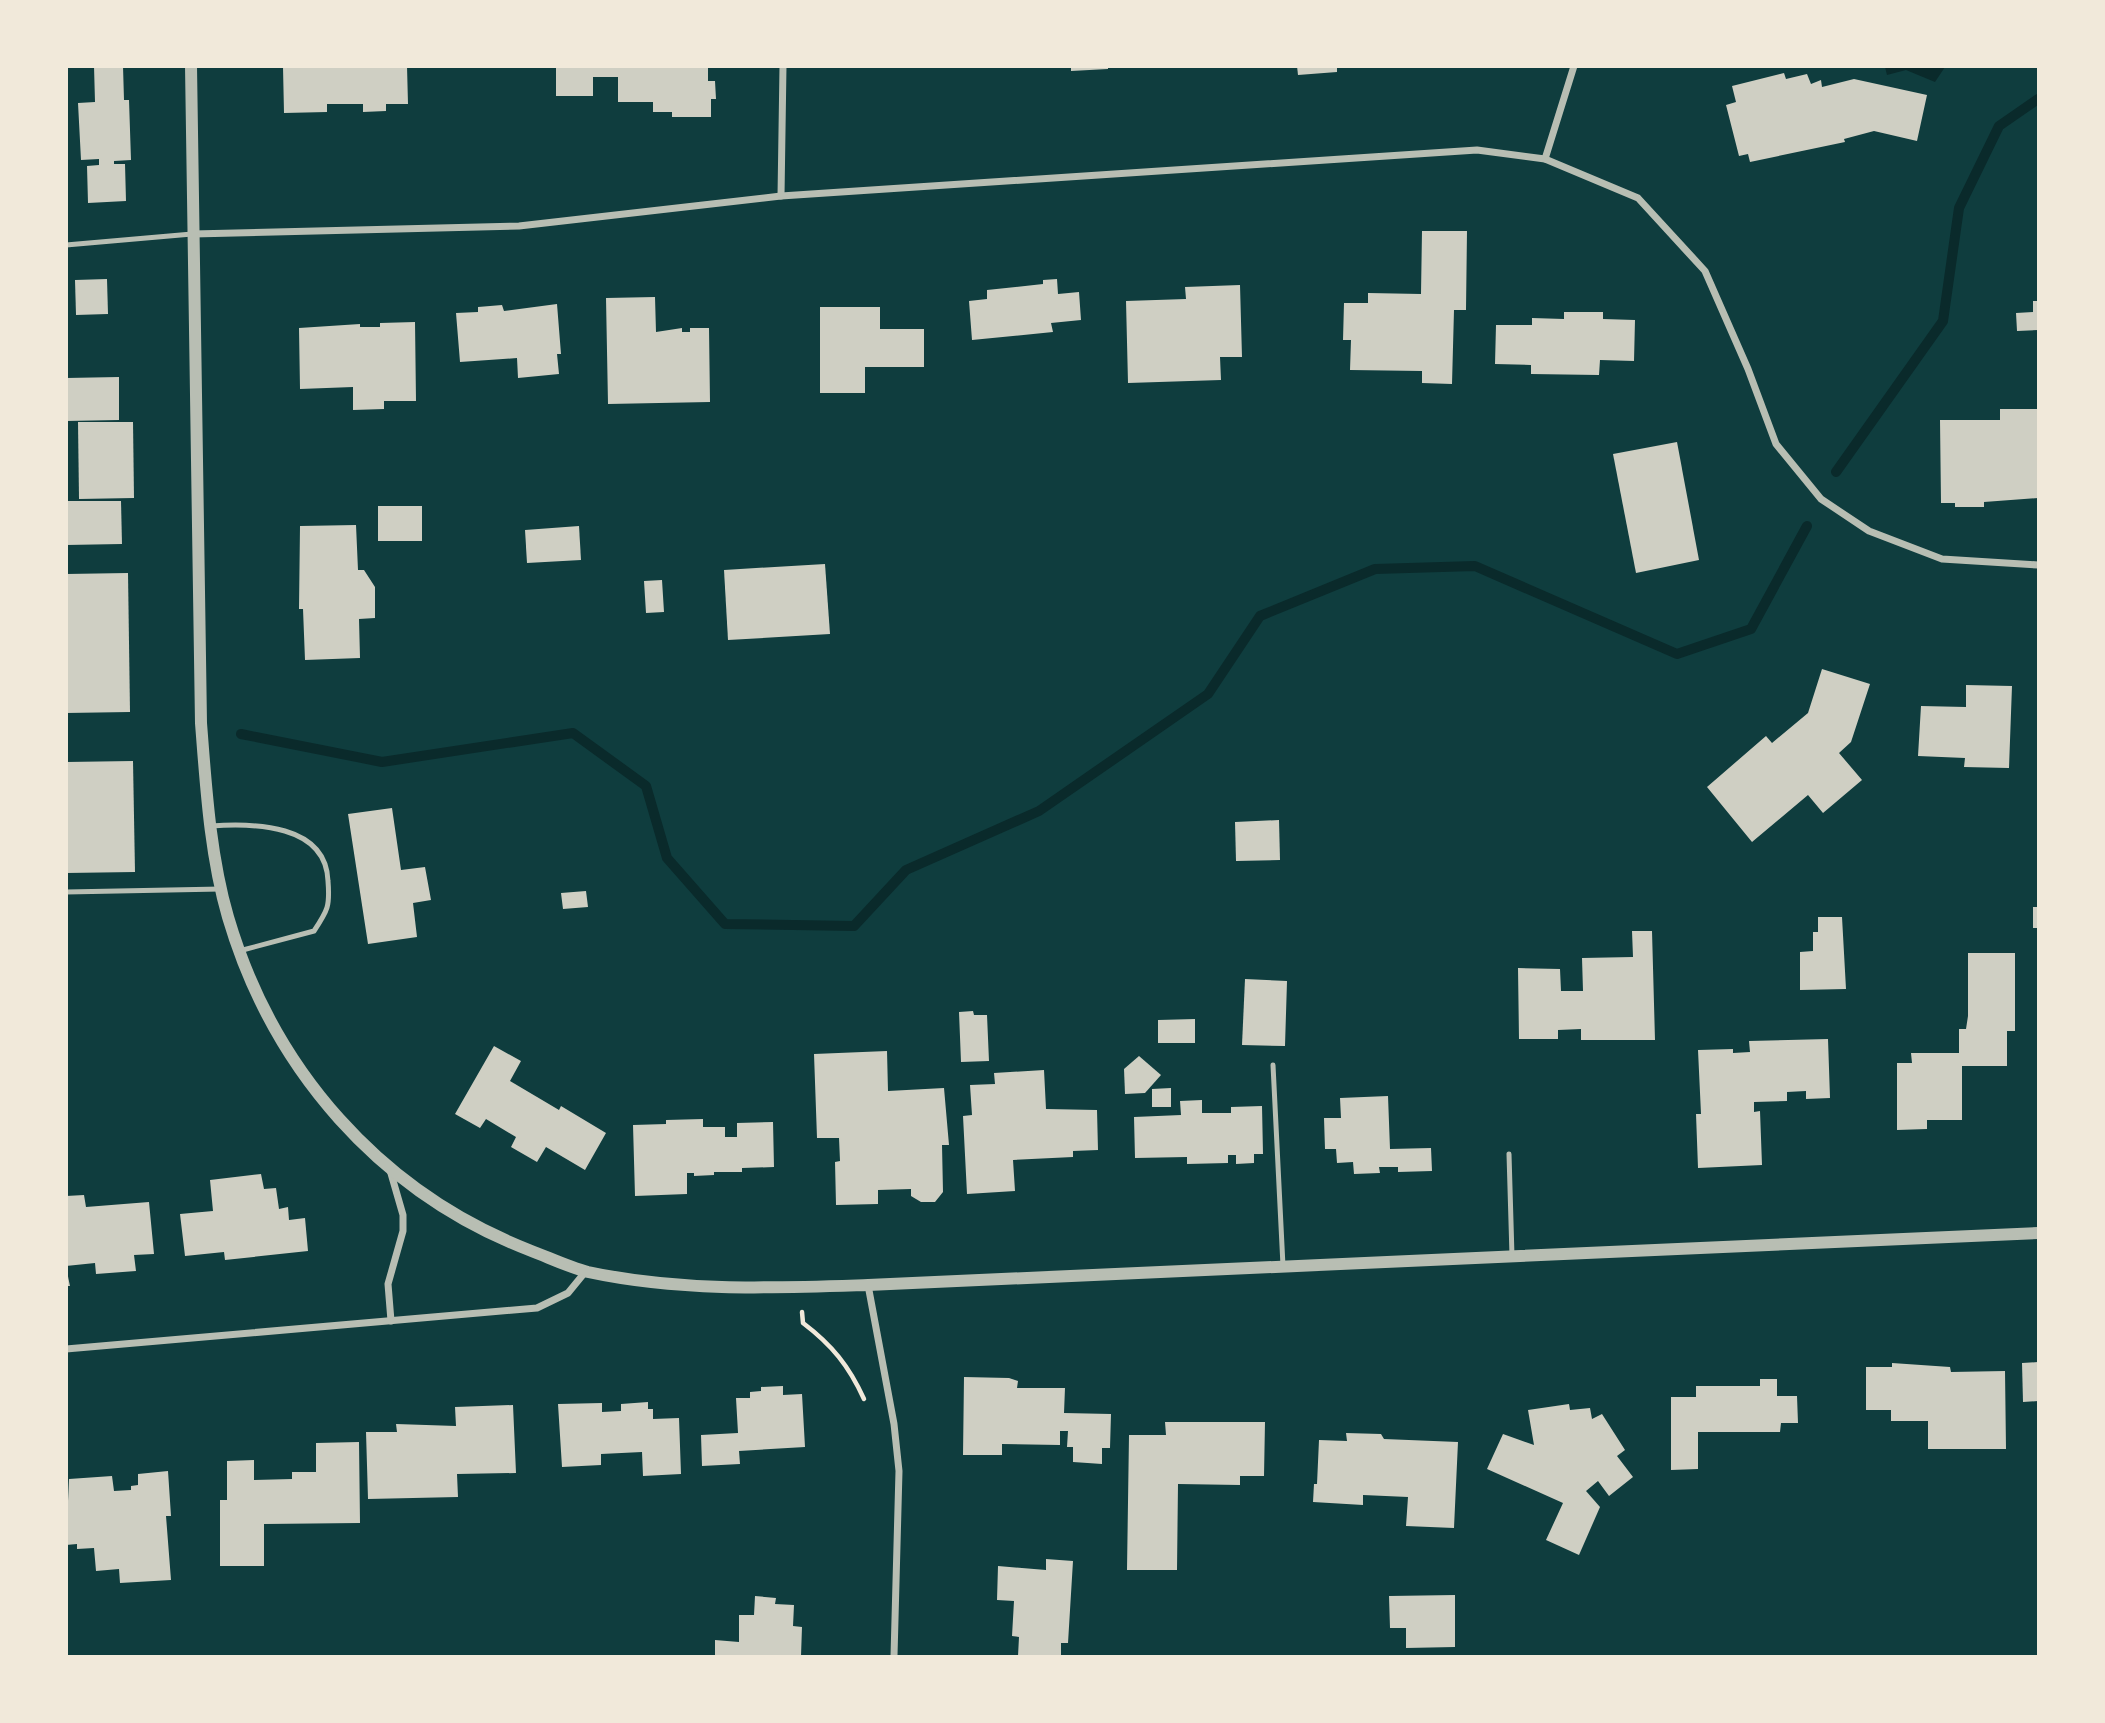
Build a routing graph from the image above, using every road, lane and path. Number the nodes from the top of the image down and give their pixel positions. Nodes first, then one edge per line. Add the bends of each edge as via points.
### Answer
1 (191, 66) edge
2 (783, 66) edge
3 (1574, 66) edge
4 (1545, 159) junction
5 (781, 196) junction
6 (194, 234) junction
7 (66, 245) edge
8 (2039, 565) edge
9 (211, 826) junction
10 (221, 888) junction
11 (66, 892) edge
12 (239, 951) junction
13 (1273, 1065) dead end
14 (1509, 1154) dead end
15 (390, 1170) junction
16 (2039, 1233) edge
17 (1512, 1256) junction
18 (1283, 1266) junction
19 (586, 1271) junction
20 (868, 1285) junction
21 (802, 1287) junction
22 (391, 1321) junction
23 (66, 1349) edge
24 (894, 1424) junction
25 (894, 1657) edge

1 - 6 street
2 - 5 street
3 - 4 street
4 - 5 street via 1477,150
4 - 8 street via 1638,198 1705,271 1776,444 1821,499 1869,531 1942,559
5 - 6 street via 519,226
6 - 7 lane
6 - 9 street via 201,723
9 - 10 street
9 - 12 lane via 244,823 278,828 314,844 328,870 330,907 314,931
10 - 11 lane
10 - 12 street
12 - 15 street via 253,986 308,1083 344,1128
13 - 18 lane
14 - 17 lane
15 - 19 street via 474,1227
15 - 22 street via 403,1215 388,1284
16 - 17 street
17 - 18 street
18 - 20 street
19 - 21 street via 700,1288
19 - 22 street via 568,1293 537,1308
20 - 21 street
20 - 24 street
21 - 24 path via 803,1323 836,1350 864,1400
22 - 23 street
24 - 25 street via 899,1471

